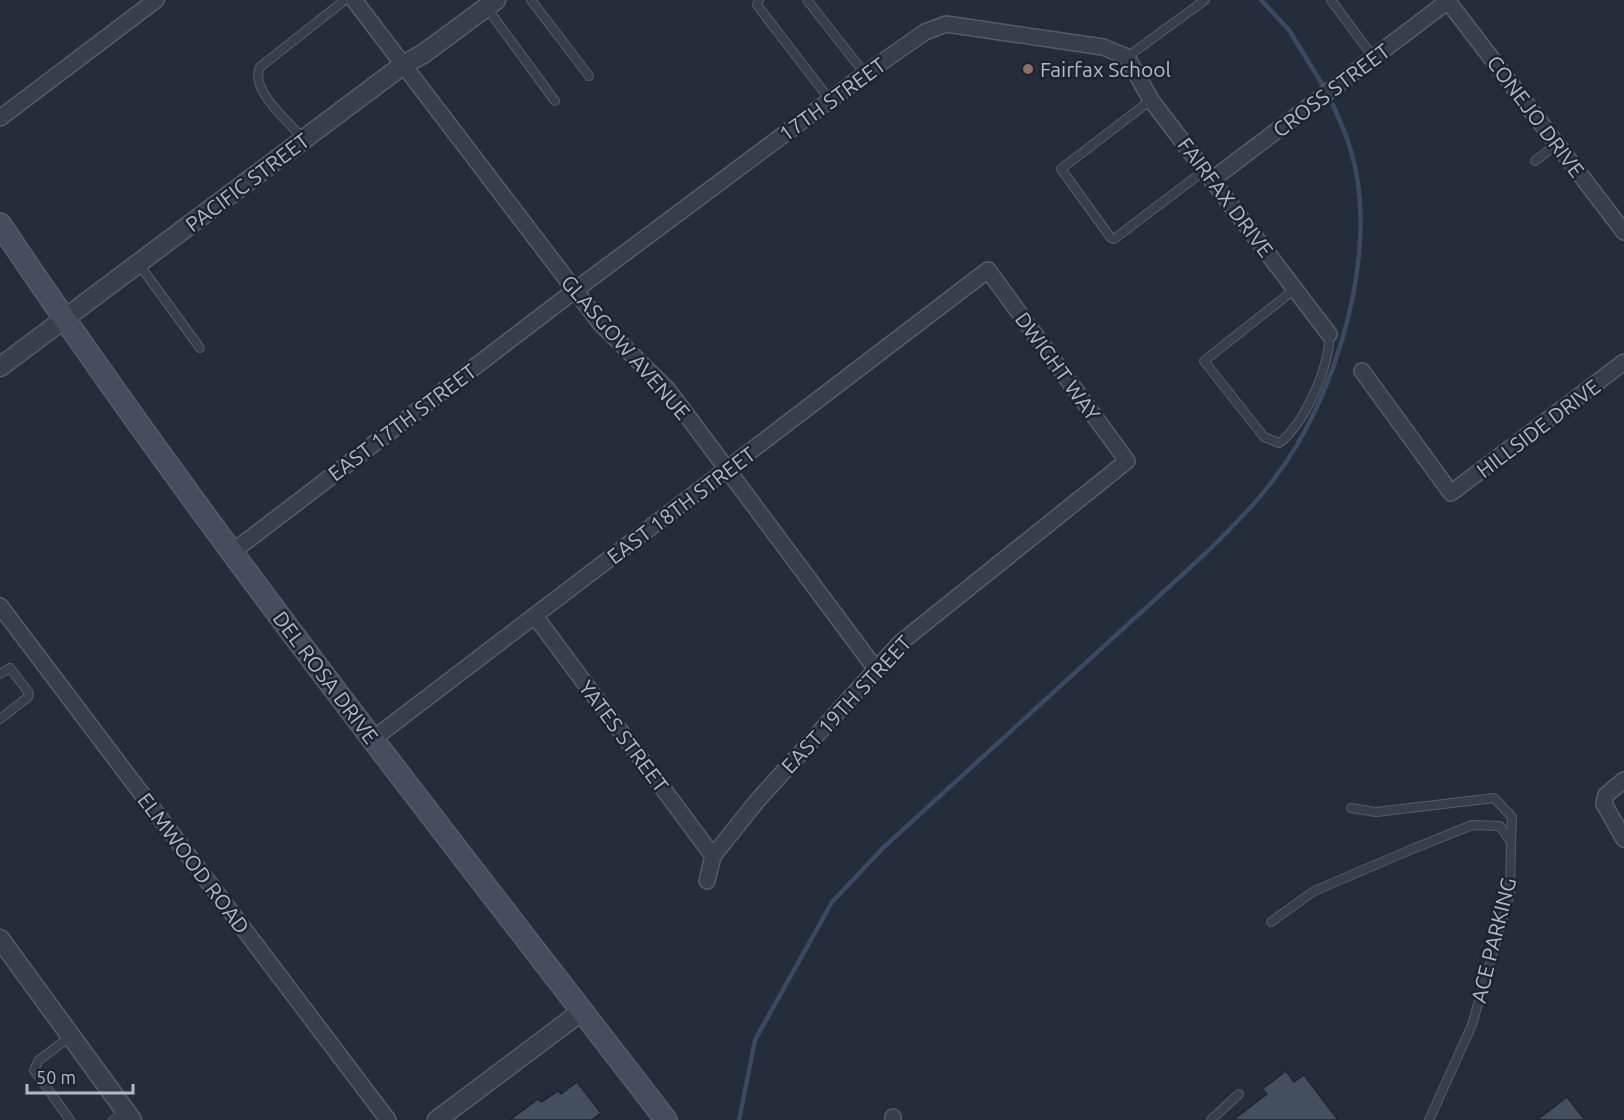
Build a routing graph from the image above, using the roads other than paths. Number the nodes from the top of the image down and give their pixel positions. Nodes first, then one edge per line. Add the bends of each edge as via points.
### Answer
1 (156, 0) edge
2 (345, 0) edge
3 (354, 0) edge
4 (531, 0) edge
5 (759, 0) edge
6 (807, 0) edge
7 (1205, 0) edge
8 (1331, 0) edge
9 (1448, 1) edge
10 (491, 3) edge
11 (1128, 57) junction
12 (1374, 58) junction
13 (403, 64) junction
14 (865, 74) junction
15 (589, 76) dead end
16 (830, 100) junction
17 (1151, 100) junction
18 (555, 101) dead end
19 (0, 118) edge
20 (304, 139) junction
21 (1557, 144) junction
22 (1534, 161) dead end
23 (1209, 174) junction
24 (0, 224) edge
25 (1624, 232) edge
26 (138, 263) junction
27 (988, 270) joint
28 (1295, 289) junction
29 (574, 291) junction
30 (64, 319) junction
31 (1329, 334) joint
32 (200, 348) dead end
33 (1624, 363) edge
34 (0, 367) edge
35 (1362, 371) dead end
36 (1127, 461) joint
37 (728, 469) junction
38 (231, 553) junction
39 (0, 606) edge
40 (535, 616) junction
41 (875, 668) junction
42 (0, 674) edge
43 (0, 719) edge
44 (373, 739) junction
45 (1624, 780) edge
46 (1351, 807) dead end
47 (1624, 839) edge
48 (1511, 842) junction
49 (713, 856) junction
50 (707, 881) dead end
51 (1271, 922) dead end
52 (0, 939) edge
53 (582, 1011) junction
54 (70, 1036) junction
55 (1239, 1094) dead end
56 (123, 1117) edge
57 (70, 1120) edge
58 (388, 1120) edge
59 (437, 1120) edge
60 (666, 1120) edge
61 (1211, 1120) edge
62 (1429, 1120) edge

1 - 19 street
2 - 20 lane via 256,74 274,107
3 - 13 street, GLASGOW AVENUE
4 - 15 lane
5 - 16 lane via 757,5
6 - 14 lane
7 - 11 lane
8 - 12 lane
9 - 12 street, CROSS STREET
9 - 21 street, CONEJO DRIVE
10 - 13 street, PACIFIC STREET via 423,54
10 - 18 lane
11 - 14 street, 17TH STREET via 1102,47 946,24 925,32
11 - 17 street, FAIRFAX DRIVE
12 - 23 street, CROSS STREET via 1311,107
13 - 20 street, PACIFIC STREET
13 - 29 street, GLASGOW AVENUE
14 - 16 street, 17TH STREET
16 - 29 street, 17TH STREET
17 - 23 street, FAIRFAX DRIVE
17 - 23 lane via 1061,169 1111,238
20 - 26 street, PACIFIC STREET
21 - 22 lane
21 - 25 street, CONEJO DRIVE
23 - 28 street, FAIRFAX DRIVE
24 - 30 main road, DEL ROSA DRIVE
26 - 30 street, PACIFIC STREET
26 - 32 lane
27 - 36 street, DWIGHT WAY
27 - 37 street, EAST 18TH STREET
28 - 31 street, FAIRFAX DRIVE
28 - 31 lane via 1204,361 1271,442 1279,443 1290,436 1303,415 1326,362
29 - 37 street, GLASGOW AVENUE via 600,323 668,390
29 - 38 street, EAST 17TH STREET
30 - 34 street, PACIFIC STREET
30 - 38 main road, DEL ROSA DRIVE
33 - 35 street, HILLSIDE DRIVE via 1451,493
36 - 41 street, EAST 19TH STREET via 900,643
37 - 40 street, EAST 18TH STREET
37 - 41 street, GLASGOW AVENUE
38 - 44 main road, DEL ROSA DRIVE
39 - 58 street, ELMWOOD ROAD
40 - 44 street, EAST 18TH STREET
40 - 49 street, YATES STREET
41 - 49 street, EAST 19TH STREET
42 - 43 lane via 10,668 29,693
44 - 53 main road, DEL ROSA DRIVE
45 - 47 street via 1606,795 1604,804
46 - 48 lane, ACE PARKING via 1376,812 1494,798 1512,817
48 - 51 lane via 1500,826 1472,825 1314,891
48 - 62 lane, ACE PARKING via 1510,892 1472,1025
49 - 50 street, EAST 19TH STREET
52 - 54 street
53 - 59 street
53 - 60 main road, DEL ROSA DRIVE
54 - 56 street
54 - 57 lane via 39,1060 34,1070
55 - 61 lane

